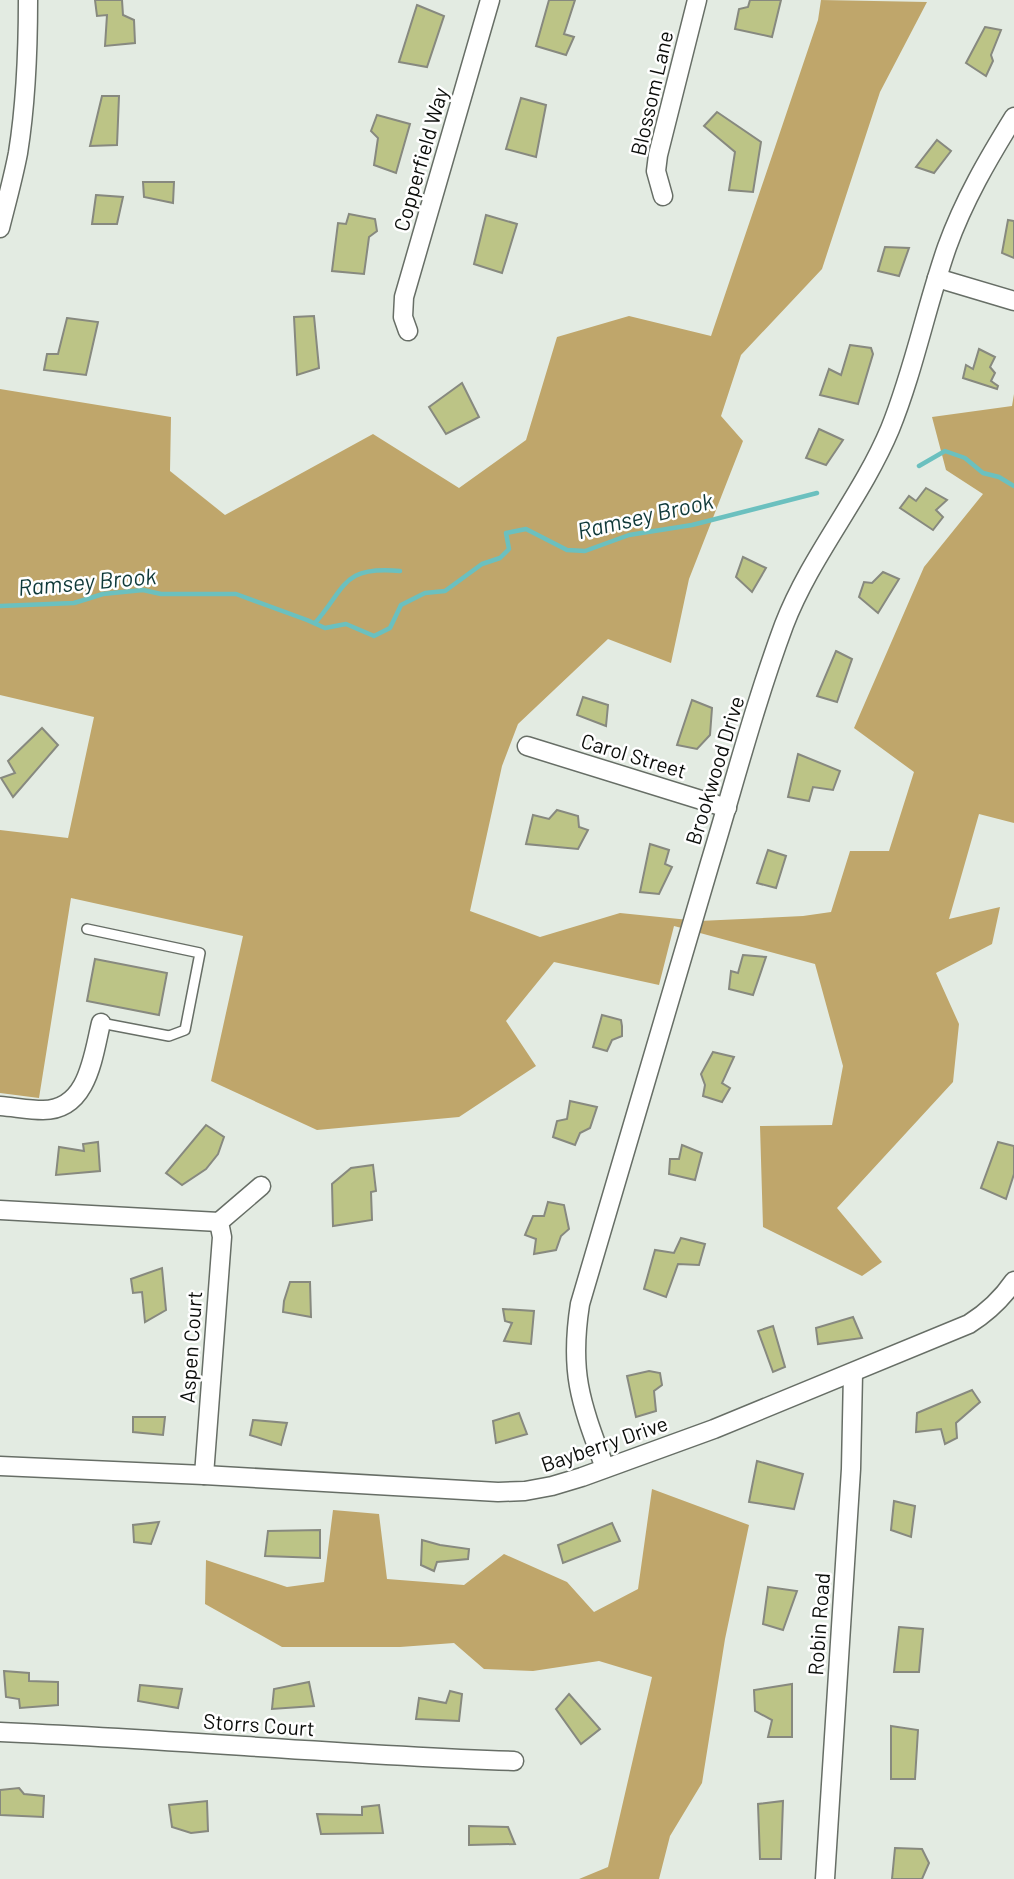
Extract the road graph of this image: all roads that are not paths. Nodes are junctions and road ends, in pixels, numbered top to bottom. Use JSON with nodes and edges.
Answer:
{"nodes":[{"id":1,"x":28,"y":0,"type":"edge"},
{"id":2,"x":490,"y":0,"type":"edge"},
{"id":3,"x":697,"y":0,"type":"edge"},
{"id":4,"x":1014,"y":117,"type":"edge"},
{"id":5,"x":663,"y":196,"type":"dead end"},
{"id":6,"x":0,"y":228,"type":"edge"},
{"id":7,"x":937,"y":278,"type":"junction"},
{"id":8,"x":1014,"y":301,"type":"edge"},
{"id":9,"x":408,"y":331,"type":"dead end"},
{"id":10,"x":527,"y":747,"type":"dead end"},
{"id":11,"x":727,"y":808,"type":"junction"},
{"id":12,"x":87,"y":929,"type":"dead end"},
{"id":13,"x":101,"y":1023,"type":"joint"},
{"id":14,"x":0,"y":1106,"type":"edge"},
{"id":15,"x":261,"y":1186,"type":"dead end"},
{"id":16,"x":0,"y":1210,"type":"edge"},
{"id":17,"x":219,"y":1222,"type":"junction"},
{"id":18,"x":1014,"y":1281,"type":"edge"},
{"id":19,"x":853,"y":1373,"type":"junction"},
{"id":20,"x":0,"y":1466,"type":"edge"},
{"id":21,"x":605,"y":1468,"type":"junction"},
{"id":22,"x":204,"y":1475,"type":"junction"},
{"id":23,"x":0,"y":1732,"type":"edge"},
{"id":24,"x":514,"y":1761,"type":"dead end"},
{"id":25,"x":825,"y":1879,"type":"edge"}],
"edges":[{"from":1,"to":6,"type":"street"},
{"from":2,"to":9,"type":"street","name":"Copperfield Way"},
{"from":3,"to":5,"type":"street","name":"Blossom Lane"},
{"from":4,"to":7,"type":"street","name":"Brookwood Drive"},
{"from":7,"to":8,"type":"street"},
{"from":7,"to":11,"type":"street","name":"Brookwood Drive"},
{"from":10,"to":11,"type":"street","name":"Carol Street"},
{"from":11,"to":21,"type":"street","name":"Brookwood Drive"},
{"from":12,"to":13,"type":"lane"},
{"from":13,"to":14,"type":"street"},
{"from":15,"to":17,"type":"street"},
{"from":16,"to":17,"type":"street"},
{"from":17,"to":22,"type":"street","name":"Aspen Court"},
{"from":18,"to":19,"type":"street","name":"Bayberry Drive"},
{"from":19,"to":21,"type":"street","name":"Bayberry Drive"},
{"from":19,"to":25,"type":"street","name":"Robin Road"},
{"from":20,"to":22,"type":"street","name":"Bayberry Drive"},
{"from":21,"to":22,"type":"street","name":"Bayberry Drive"},
{"from":23,"to":24,"type":"street","name":"Storrs Court"}]}
